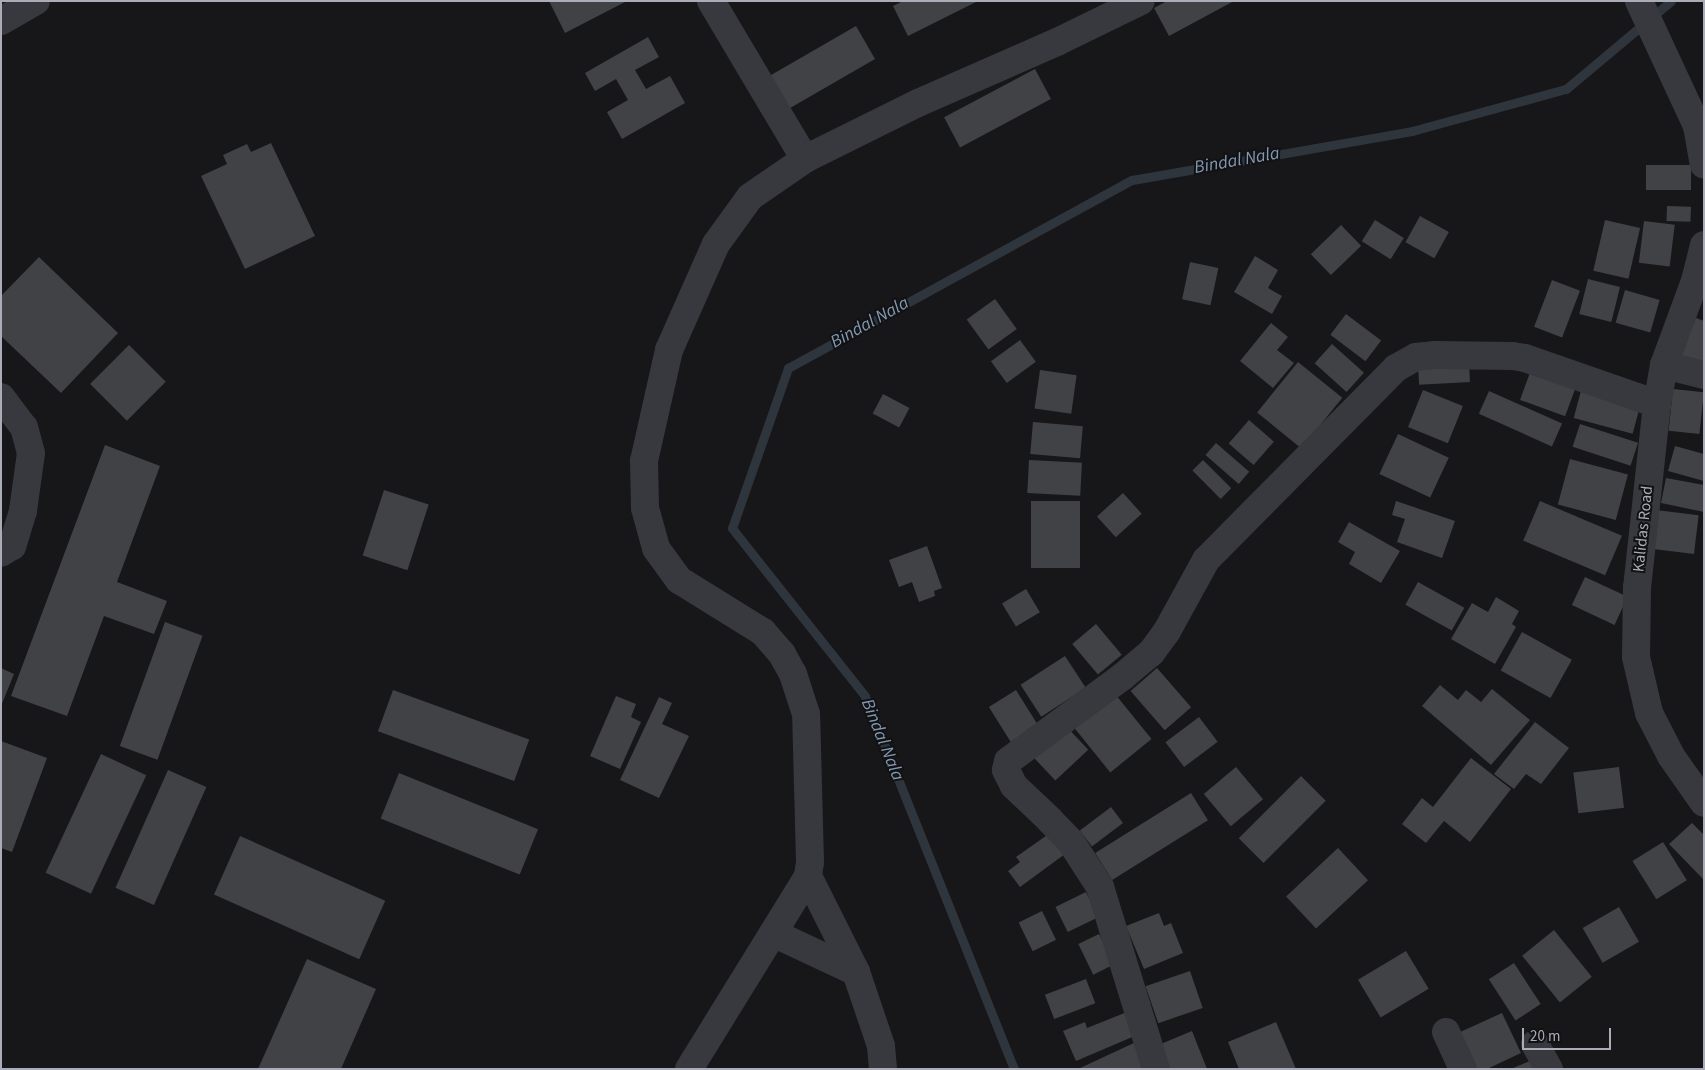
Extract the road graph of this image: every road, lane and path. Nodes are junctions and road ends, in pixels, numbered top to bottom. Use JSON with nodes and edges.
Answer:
{"nodes":[{"id":1,"x":36,"y":1,"type":"edge"},
{"id":2,"x":712,"y":1,"type":"edge"},
{"id":3,"x":1140,"y":1,"type":"edge"},
{"id":4,"x":1640,"y":1,"type":"edge"},
{"id":5,"x":1,"y":21,"type":"edge"},
{"id":6,"x":1697,"y":118,"type":"edge"},
{"id":7,"x":804,"y":159,"type":"junction"},
{"id":8,"x":1704,"y":164,"type":"edge"},
{"id":9,"x":1704,"y":245,"type":"edge"},
{"id":10,"x":1664,"y":365,"type":"junction"},
{"id":11,"x":1704,"y":375,"type":"edge"},
{"id":12,"x":1,"y":397,"type":"edge"},
{"id":13,"x":1657,"y":404,"type":"junction"},
{"id":14,"x":1,"y":554,"type":"edge"},
{"id":15,"x":1704,"y":803,"type":"edge"},
{"id":16,"x":808,"y":876,"type":"junction"},
{"id":17,"x":773,"y":933,"type":"junction"},
{"id":18,"x":856,"y":972,"type":"junction"},
{"id":19,"x":1446,"y":1032,"type":"dead end"},
{"id":20,"x":1535,"y":1044,"type":"dead end"},
{"id":21,"x":689,"y":1069,"type":"edge"},
{"id":22,"x":884,"y":1069,"type":"edge"},
{"id":23,"x":1156,"y":1069,"type":"edge"},
{"id":24,"x":1463,"y":1069,"type":"edge"},
{"id":25,"x":1549,"y":1069,"type":"edge"}],
"edges":[{"from":1,"to":5,"type":"street"},
{"from":2,"to":7,"type":"street"},
{"from":3,"to":7,"type":"street"},
{"from":4,"to":6,"type":"street"},
{"from":6,"to":8,"type":"street"},
{"from":7,"to":16,"type":"street"},
{"from":9,"to":10,"type":"street","name":"Kalidas Road"},
{"from":10,"to":11,"type":"street"},
{"from":10,"to":13,"type":"street","name":"Kalidas Road"},
{"from":12,"to":14,"type":"street"},
{"from":13,"to":15,"type":"street","name":"Kalidas Road"},
{"from":13,"to":23,"type":"street"},
{"from":16,"to":17,"type":"street"},
{"from":16,"to":18,"type":"street"},
{"from":17,"to":18,"type":"street"},
{"from":17,"to":21,"type":"street"},
{"from":18,"to":22,"type":"street"},
{"from":19,"to":24,"type":"street"},
{"from":20,"to":25,"type":"street"}]}
